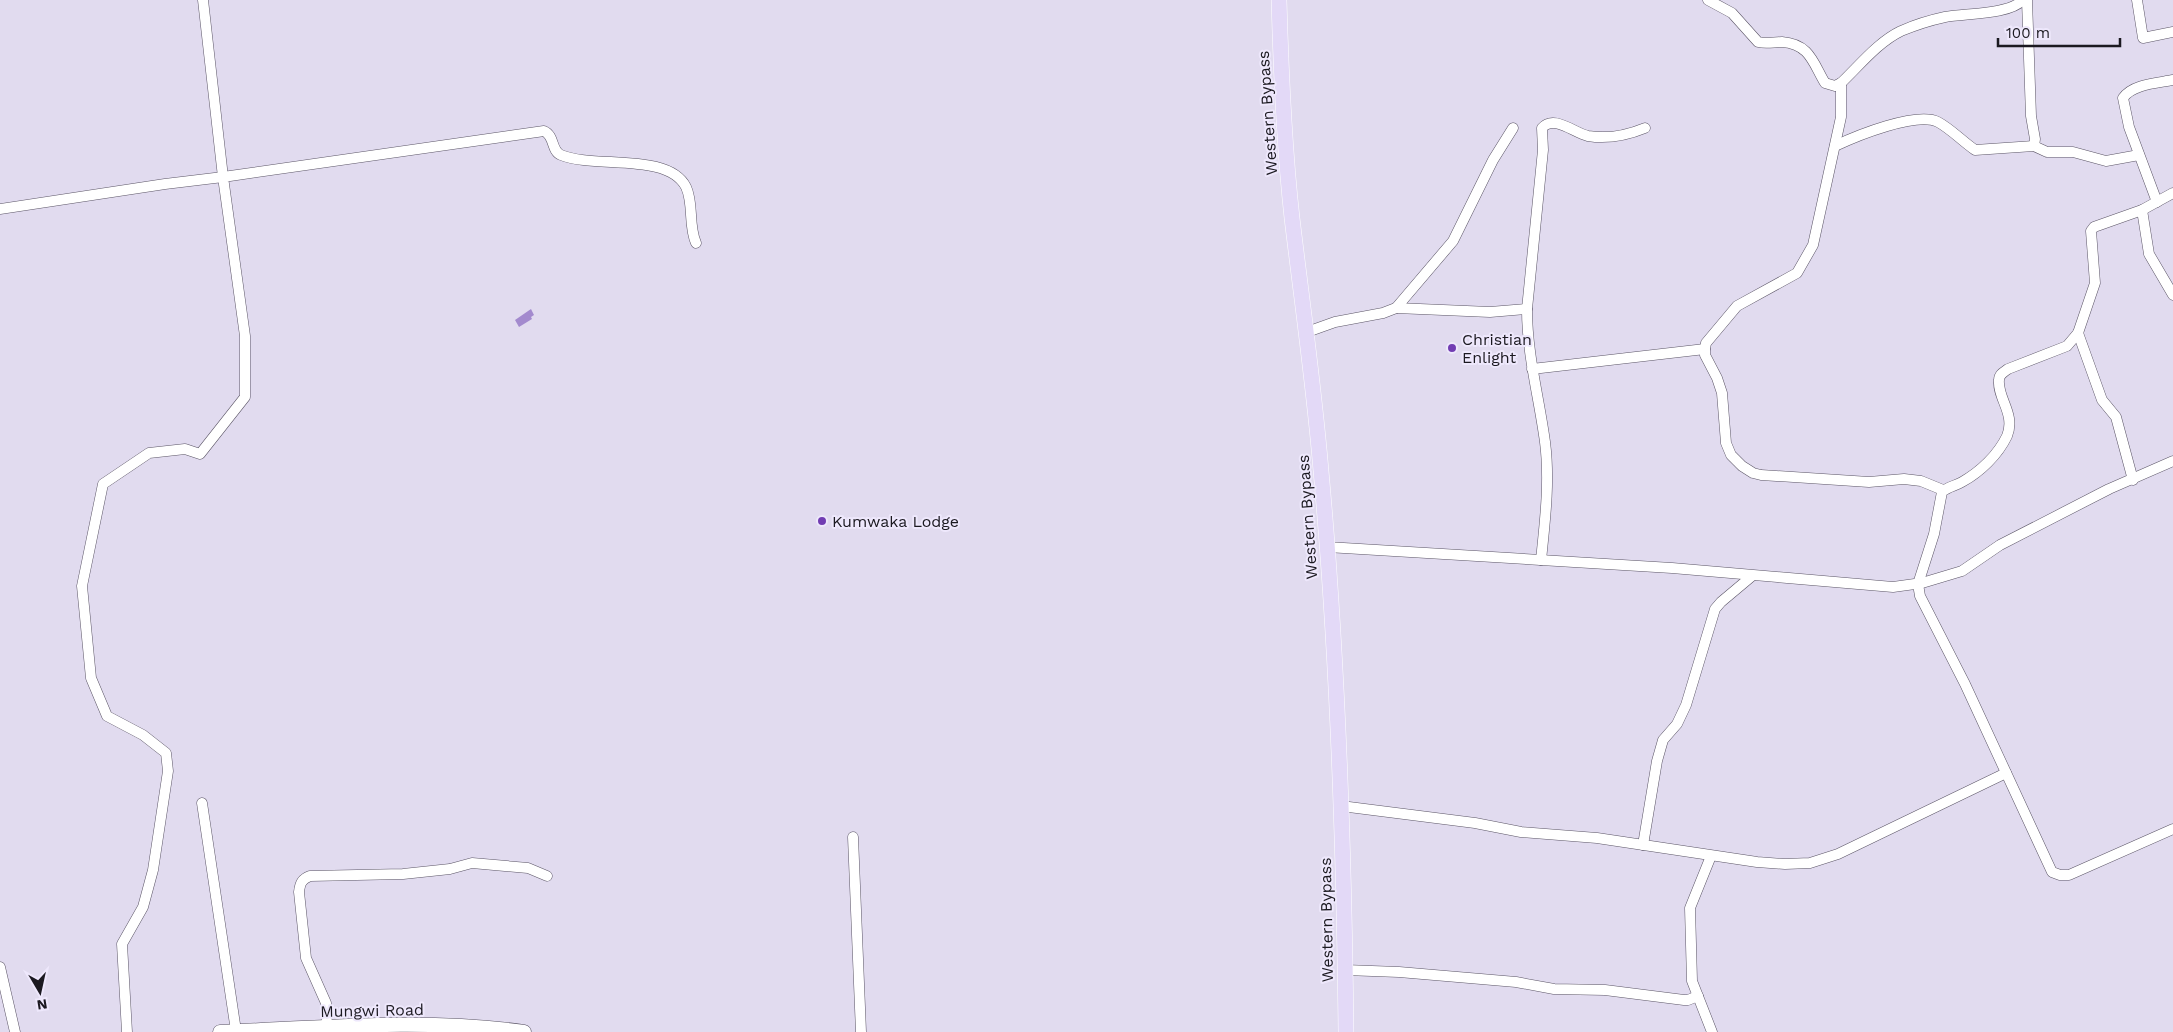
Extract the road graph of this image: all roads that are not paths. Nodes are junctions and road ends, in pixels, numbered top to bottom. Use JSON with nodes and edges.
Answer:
{"nodes":[{"id":1,"x":203,"y":0,"type":"edge"},
{"id":2,"x":1279,"y":0,"type":"edge"},
{"id":3,"x":1708,"y":0,"type":"edge"},
{"id":4,"x":2022,"y":0,"type":"edge"},
{"id":5,"x":2027,"y":0,"type":"edge"},
{"id":6,"x":2137,"y":0,"type":"edge"},
{"id":7,"x":2173,"y":32,"type":"edge"},
{"id":8,"x":2173,"y":80,"type":"edge"},
{"id":9,"x":1840,"y":83,"type":"junction"},
{"id":10,"x":1512,"y":128,"type":"dead end"},
{"id":11,"x":1645,"y":128,"type":"dead end"},
{"id":12,"x":1835,"y":146,"type":"junction"},
{"id":13,"x":2034,"y":146,"type":"junction"},
{"id":14,"x":2138,"y":155,"type":"junction"},
{"id":15,"x":224,"y":177,"type":"junction"},
{"id":16,"x":2173,"y":193,"type":"edge"},
{"id":17,"x":2157,"y":202,"type":"junction"},
{"id":18,"x":0,"y":210,"type":"edge"},
{"id":19,"x":2142,"y":210,"type":"junction"},
{"id":20,"x":696,"y":243,"type":"dead end"},
{"id":21,"x":2173,"y":295,"type":"edge"},
{"id":22,"x":1396,"y":308,"type":"junction"},
{"id":23,"x":1527,"y":309,"type":"junction"},
{"id":24,"x":1307,"y":332,"type":"junction"},
{"id":25,"x":2078,"y":333,"type":"junction"},
{"id":26,"x":1705,"y":349,"type":"junction"},
{"id":27,"x":1532,"y":369,"type":"junction"},
{"id":28,"x":2173,"y":461,"type":"edge"},
{"id":29,"x":2133,"y":480,"type":"junction"},
{"id":30,"x":1943,"y":490,"type":"junction"},
{"id":31,"x":1328,"y":547,"type":"junction"},
{"id":32,"x":1541,"y":560,"type":"junction"},
{"id":33,"x":1752,"y":576,"type":"junction"},
{"id":34,"x":1918,"y":584,"type":"junction"},
{"id":35,"x":2006,"y":773,"type":"junction"},
{"id":36,"x":202,"y":802,"type":"dead end"},
{"id":37,"x":1342,"y":806,"type":"junction"},
{"id":38,"x":2173,"y":829,"type":"edge"},
{"id":39,"x":852,"y":837,"type":"dead end"},
{"id":40,"x":1643,"y":845,"type":"junction"},
{"id":41,"x":1711,"y":856,"type":"junction"},
{"id":42,"x":547,"y":876,"type":"dead end"},
{"id":43,"x":0,"y":967,"type":"edge"},
{"id":44,"x":1345,"y":970,"type":"junction"},
{"id":45,"x":1698,"y":996,"type":"junction"},
{"id":46,"x":327,"y":1028,"type":"junction"},
{"id":47,"x":236,"y":1031,"type":"edge"},
{"id":48,"x":15,"y":1032,"type":"edge"},
{"id":49,"x":126,"y":1032,"type":"edge"},
{"id":50,"x":220,"y":1032,"type":"edge"},
{"id":51,"x":524,"y":1032,"type":"edge"},
{"id":52,"x":861,"y":1032,"type":"edge"},
{"id":53,"x":1346,"y":1032,"type":"edge"},
{"id":54,"x":1712,"y":1032,"type":"edge"}],
"edges":[{"from":1,"to":15,"type":"street"},
{"from":2,"to":24,"type":"main road","name":"Western Bypass"},
{"from":3,"to":9,"type":"street"},
{"from":4,"to":9,"type":"street"},
{"from":5,"to":13,"type":"street"},
{"from":6,"to":7,"type":"street"},
{"from":8,"to":14,"type":"street"},
{"from":9,"to":12,"type":"street"},
{"from":10,"to":22,"type":"street"},
{"from":11,"to":23,"type":"street"},
{"from":12,"to":13,"type":"street"},
{"from":12,"to":26,"type":"street"},
{"from":13,"to":14,"type":"street"},
{"from":14,"to":17,"type":"street"},
{"from":15,"to":18,"type":"street"},
{"from":15,"to":20,"type":"street"},
{"from":15,"to":49,"type":"street"},
{"from":16,"to":17,"type":"street"},
{"from":17,"to":19,"type":"street"},
{"from":19,"to":21,"type":"street"},
{"from":19,"to":25,"type":"street"},
{"from":22,"to":23,"type":"street"},
{"from":22,"to":24,"type":"street"},
{"from":23,"to":27,"type":"street"},
{"from":24,"to":31,"type":"main road","name":"Western Bypass"},
{"from":25,"to":29,"type":"street"},
{"from":25,"to":30,"type":"street"},
{"from":26,"to":27,"type":"street"},
{"from":26,"to":30,"type":"street"},
{"from":27,"to":32,"type":"street"},
{"from":28,"to":29,"type":"street"},
{"from":29,"to":34,"type":"street"},
{"from":30,"to":34,"type":"street"},
{"from":31,"to":32,"type":"street"},
{"from":31,"to":37,"type":"main road","name":"Western Bypass"},
{"from":32,"to":33,"type":"street"},
{"from":33,"to":34,"type":"street"},
{"from":33,"to":40,"type":"street"},
{"from":34,"to":35,"type":"street"},
{"from":35,"to":38,"type":"street"},
{"from":35,"to":41,"type":"street"},
{"from":36,"to":47,"type":"street"},
{"from":37,"to":40,"type":"street"},
{"from":37,"to":44,"type":"main road","name":"Western Bypass"},
{"from":39,"to":52,"type":"street"},
{"from":40,"to":41,"type":"street"},
{"from":41,"to":45,"type":"street"},
{"from":42,"to":46,"type":"street"},
{"from":43,"to":48,"type":"street"},
{"from":44,"to":45,"type":"street"},
{"from":44,"to":53,"type":"main road","name":"Western Bypass"},
{"from":45,"to":54,"type":"street"},
{"from":46,"to":47,"type":"main road","name":"Mungwi Road"},
{"from":46,"to":51,"type":"main road","name":"Mungwi Road"},
{"from":47,"to":50,"type":"main road","name":"Mungwi Road"}]}
